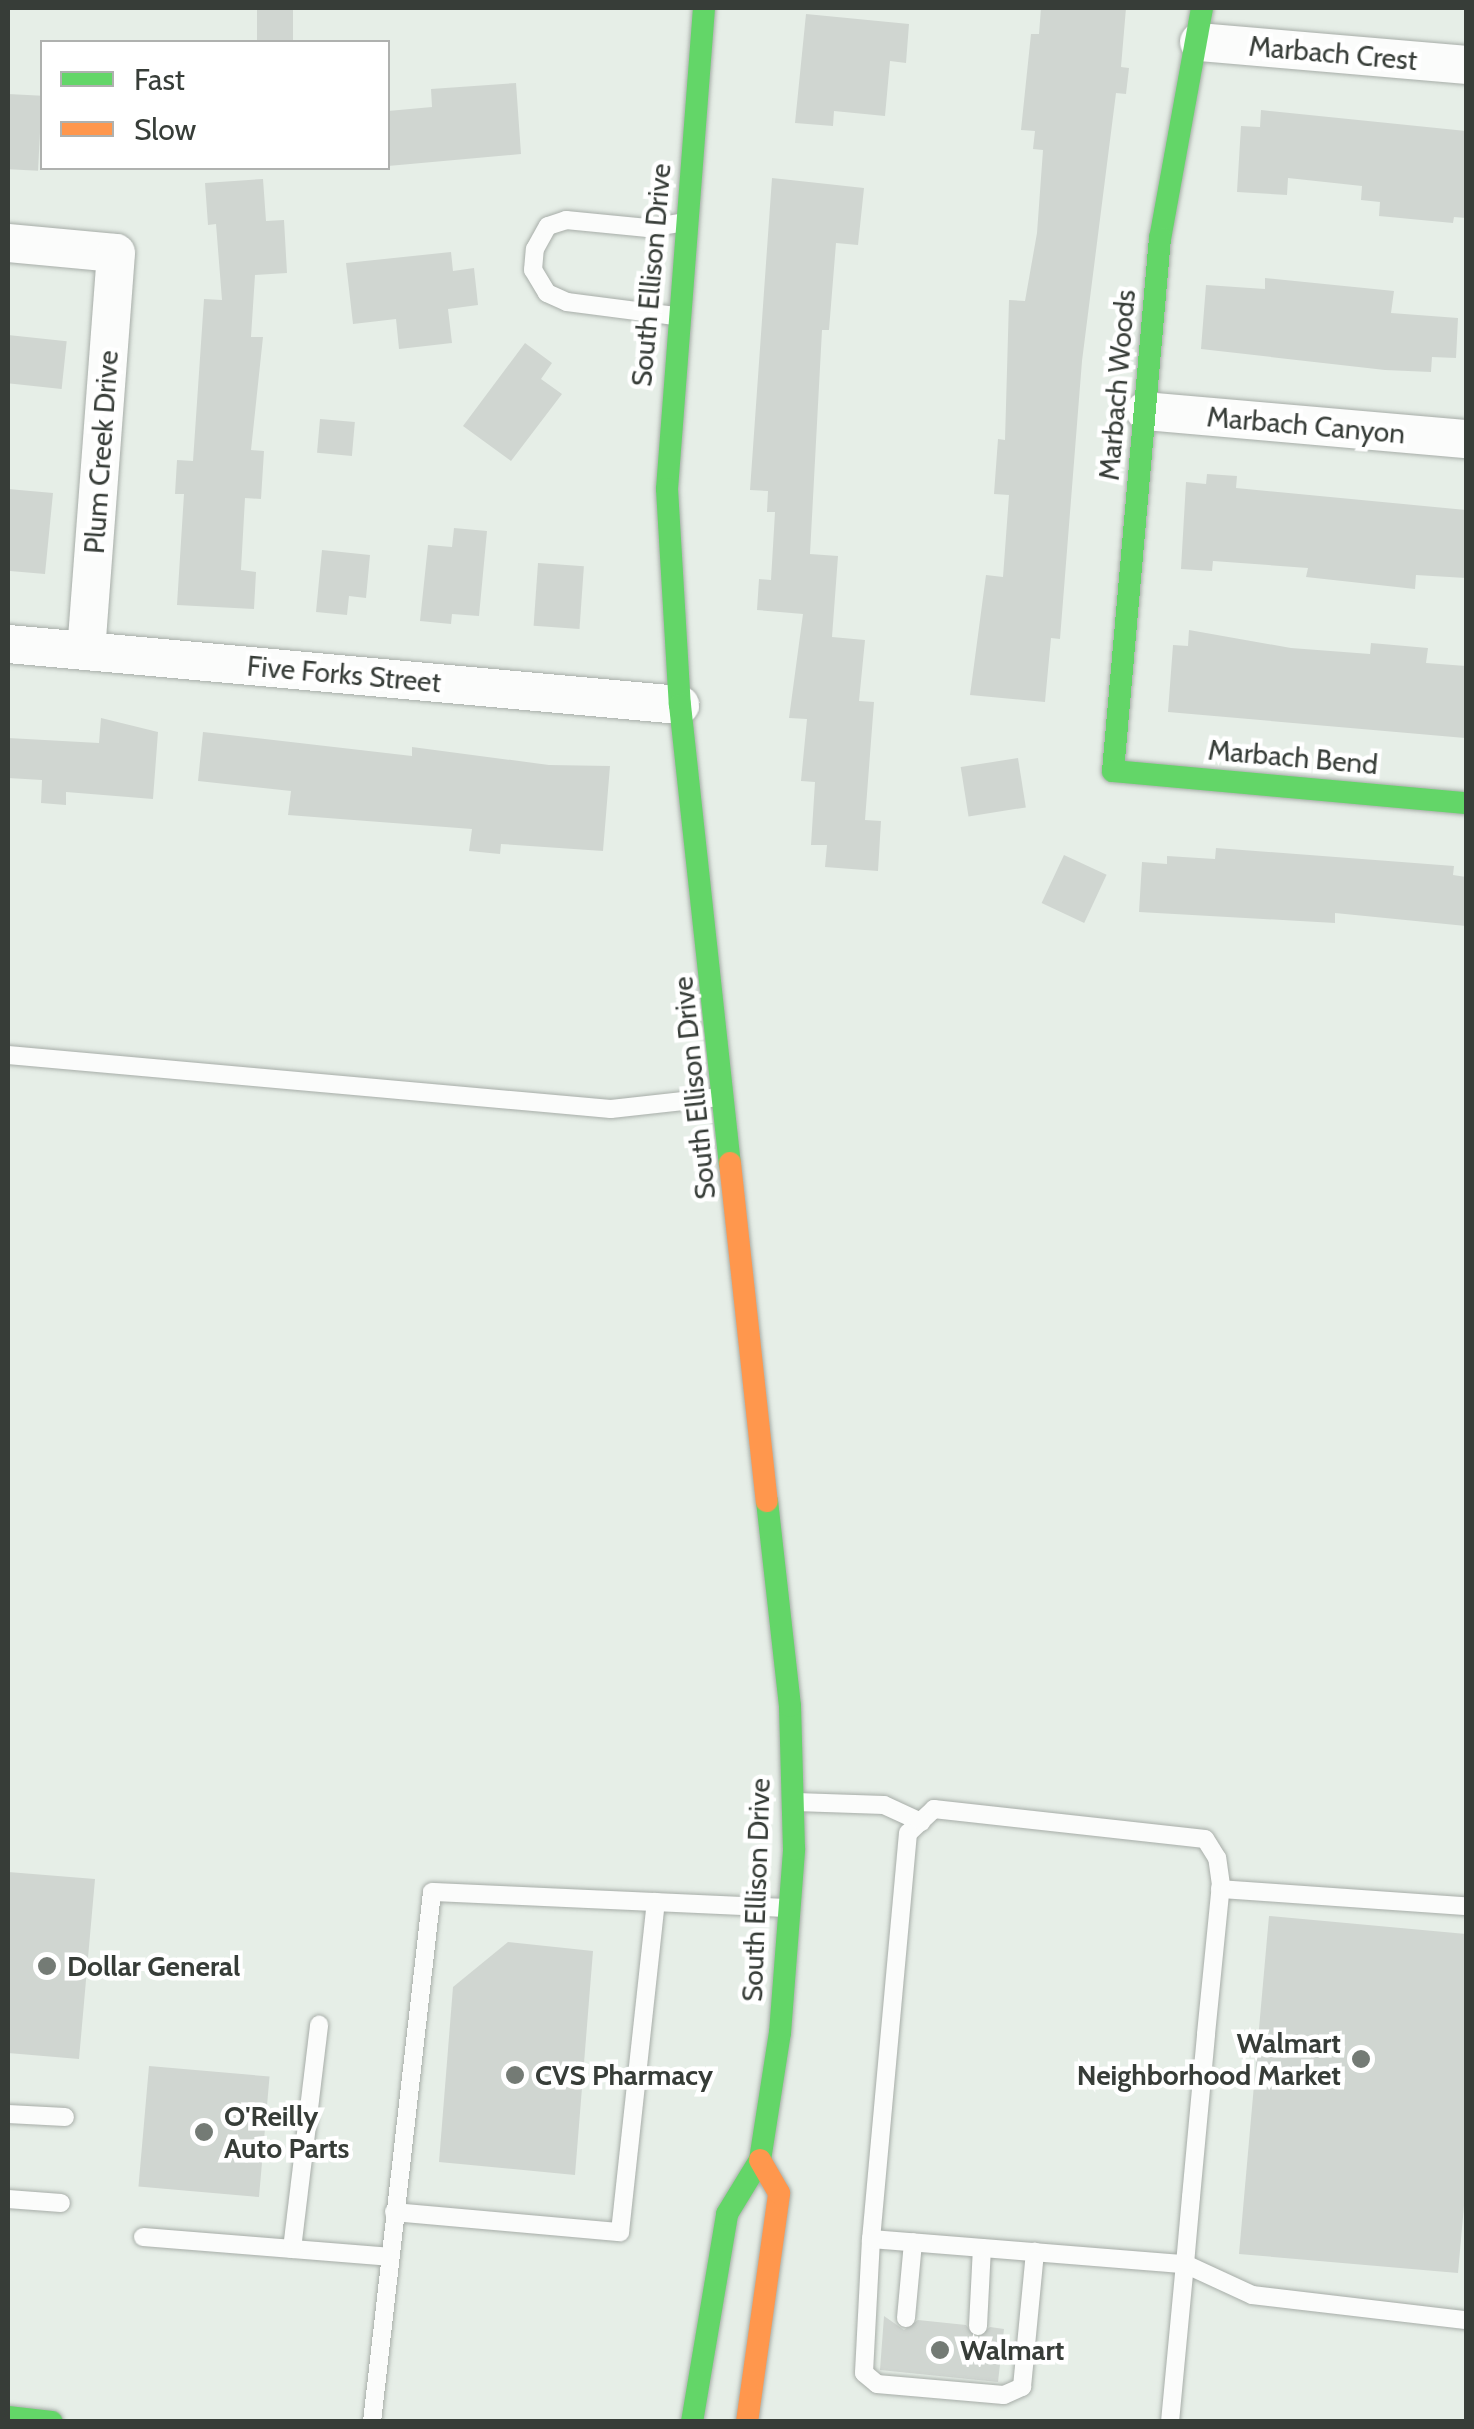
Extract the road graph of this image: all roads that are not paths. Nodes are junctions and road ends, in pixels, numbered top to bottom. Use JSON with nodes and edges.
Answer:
{"nodes":[{"id":1,"x":704,"y":8,"type":"edge"},
{"id":2,"x":1200,"y":25,"type":"edge"},
{"id":3,"x":1466,"y":65,"type":"edge"},
{"id":4,"x":685,"y":222,"type":"junction"},
{"id":5,"x":8,"y":243,"type":"edge"},
{"id":6,"x":677,"y":316,"type":"junction"},
{"id":7,"x":1145,"y":411,"type":"junction"},
{"id":8,"x":1466,"y":439,"type":"edge"},
{"id":9,"x":8,"y":644,"type":"edge"},
{"id":10,"x":86,"y":651,"type":"junction"},
{"id":11,"x":680,"y":705,"type":"junction"},
{"id":12,"x":1113,"y":772,"type":"joint"},
{"id":13,"x":1466,"y":803,"type":"edge"},
{"id":14,"x":8,"y":1055,"type":"edge"},
{"id":15,"x":724,"y":1096,"type":"junction"},
{"id":16,"x":792,"y":1802,"type":"junction"},
{"id":17,"x":921,"y":1822,"type":"junction"},
{"id":18,"x":1220,"y":1889,"type":"junction"},
{"id":19,"x":656,"y":1902,"type":"junction"},
{"id":20,"x":1466,"y":1906,"type":"edge"},
{"id":21,"x":789,"y":1908,"type":"junction"},
{"id":22,"x":319,"y":2025,"type":"dead end"},
{"id":23,"x":8,"y":2114,"type":"edge"},
{"id":24,"x":66,"y":2117,"type":"dead end"},
{"id":25,"x":760,"y":2160,"type":"junction"},
{"id":26,"x":8,"y":2199,"type":"edge"},
{"id":27,"x":61,"y":2203,"type":"dead end"},
{"id":28,"x":394,"y":2212,"type":"junction"},
{"id":29,"x":142,"y":2237,"type":"dead end"},
{"id":30,"x":871,"y":2239,"type":"junction"},
{"id":31,"x":913,"y":2242,"type":"junction"},
{"id":32,"x":982,"y":2248,"type":"junction"},
{"id":33,"x":292,"y":2249,"type":"junction"},
{"id":34,"x":1036,"y":2252,"type":"junction"},
{"id":35,"x":389,"y":2257,"type":"junction"},
{"id":36,"x":1185,"y":2264,"type":"junction"},
{"id":37,"x":906,"y":2318,"type":"dead end"},
{"id":38,"x":1466,"y":2320,"type":"edge"},
{"id":39,"x":978,"y":2326,"type":"dead end"},
{"id":40,"x":8,"y":2417,"type":"edge"},
{"id":41,"x":52,"y":2422,"type":"edge"},
{"id":42,"x":372,"y":2422,"type":"edge"},
{"id":43,"x":692,"y":2422,"type":"edge"},
{"id":44,"x":748,"y":2422,"type":"edge"},
{"id":45,"x":1170,"y":2422,"type":"edge"}],
"edges":[{"from":1,"to":4,"type":"street","name":"South Ellison Drive"},
{"from":2,"to":3,"type":"street","name":"Marbach Crest"},
{"from":2,"to":7,"type":"street","name":"Marbach Woods"},
{"from":4,"to":6,"type":"street","name":"South Ellison Drive"},
{"from":4,"to":6,"type":"lane"},
{"from":5,"to":10,"type":"street","name":"Plum Creek Drive"},
{"from":6,"to":11,"type":"street","name":"South Ellison Drive"},
{"from":7,"to":8,"type":"street","name":"Marbach Canyon"},
{"from":7,"to":12,"type":"street","name":"Marbach Woods"},
{"from":9,"to":10,"type":"street","name":"Five Forks Street"},
{"from":10,"to":11,"type":"street","name":"Five Forks Street"},
{"from":11,"to":15,"type":"street","name":"South Ellison Drive"},
{"from":12,"to":13,"type":"street","name":"Marbach Bend"},
{"from":14,"to":15,"type":"lane"},
{"from":15,"to":16,"type":"street","name":"South Ellison Drive"},
{"from":16,"to":17,"type":"lane"},
{"from":16,"to":21,"type":"street","name":"South Ellison Drive"},
{"from":17,"to":18,"type":"lane"},
{"from":17,"to":30,"type":"lane"},
{"from":18,"to":20,"type":"lane"},
{"from":18,"to":36,"type":"lane"},
{"from":19,"to":21,"type":"lane"},
{"from":19,"to":28,"type":"lane"},
{"from":19,"to":28,"type":"lane"},
{"from":21,"to":25,"type":"street","name":"South Ellison Drive"},
{"from":22,"to":33,"type":"lane"},
{"from":23,"to":24,"type":"lane"},
{"from":25,"to":43,"type":"street","name":"South Ellison Drive"},
{"from":25,"to":44,"type":"street"},
{"from":26,"to":27,"type":"lane"},
{"from":28,"to":35,"type":"lane"},
{"from":29,"to":33,"type":"lane"},
{"from":30,"to":31,"type":"lane"},
{"from":30,"to":34,"type":"lane"},
{"from":31,"to":32,"type":"lane"},
{"from":31,"to":37,"type":"lane"},
{"from":32,"to":34,"type":"lane"},
{"from":32,"to":39,"type":"lane"},
{"from":33,"to":35,"type":"lane"},
{"from":34,"to":36,"type":"lane"},
{"from":35,"to":42,"type":"lane"},
{"from":36,"to":38,"type":"lane"},
{"from":36,"to":45,"type":"lane"},
{"from":40,"to":41,"type":"street"}]}
